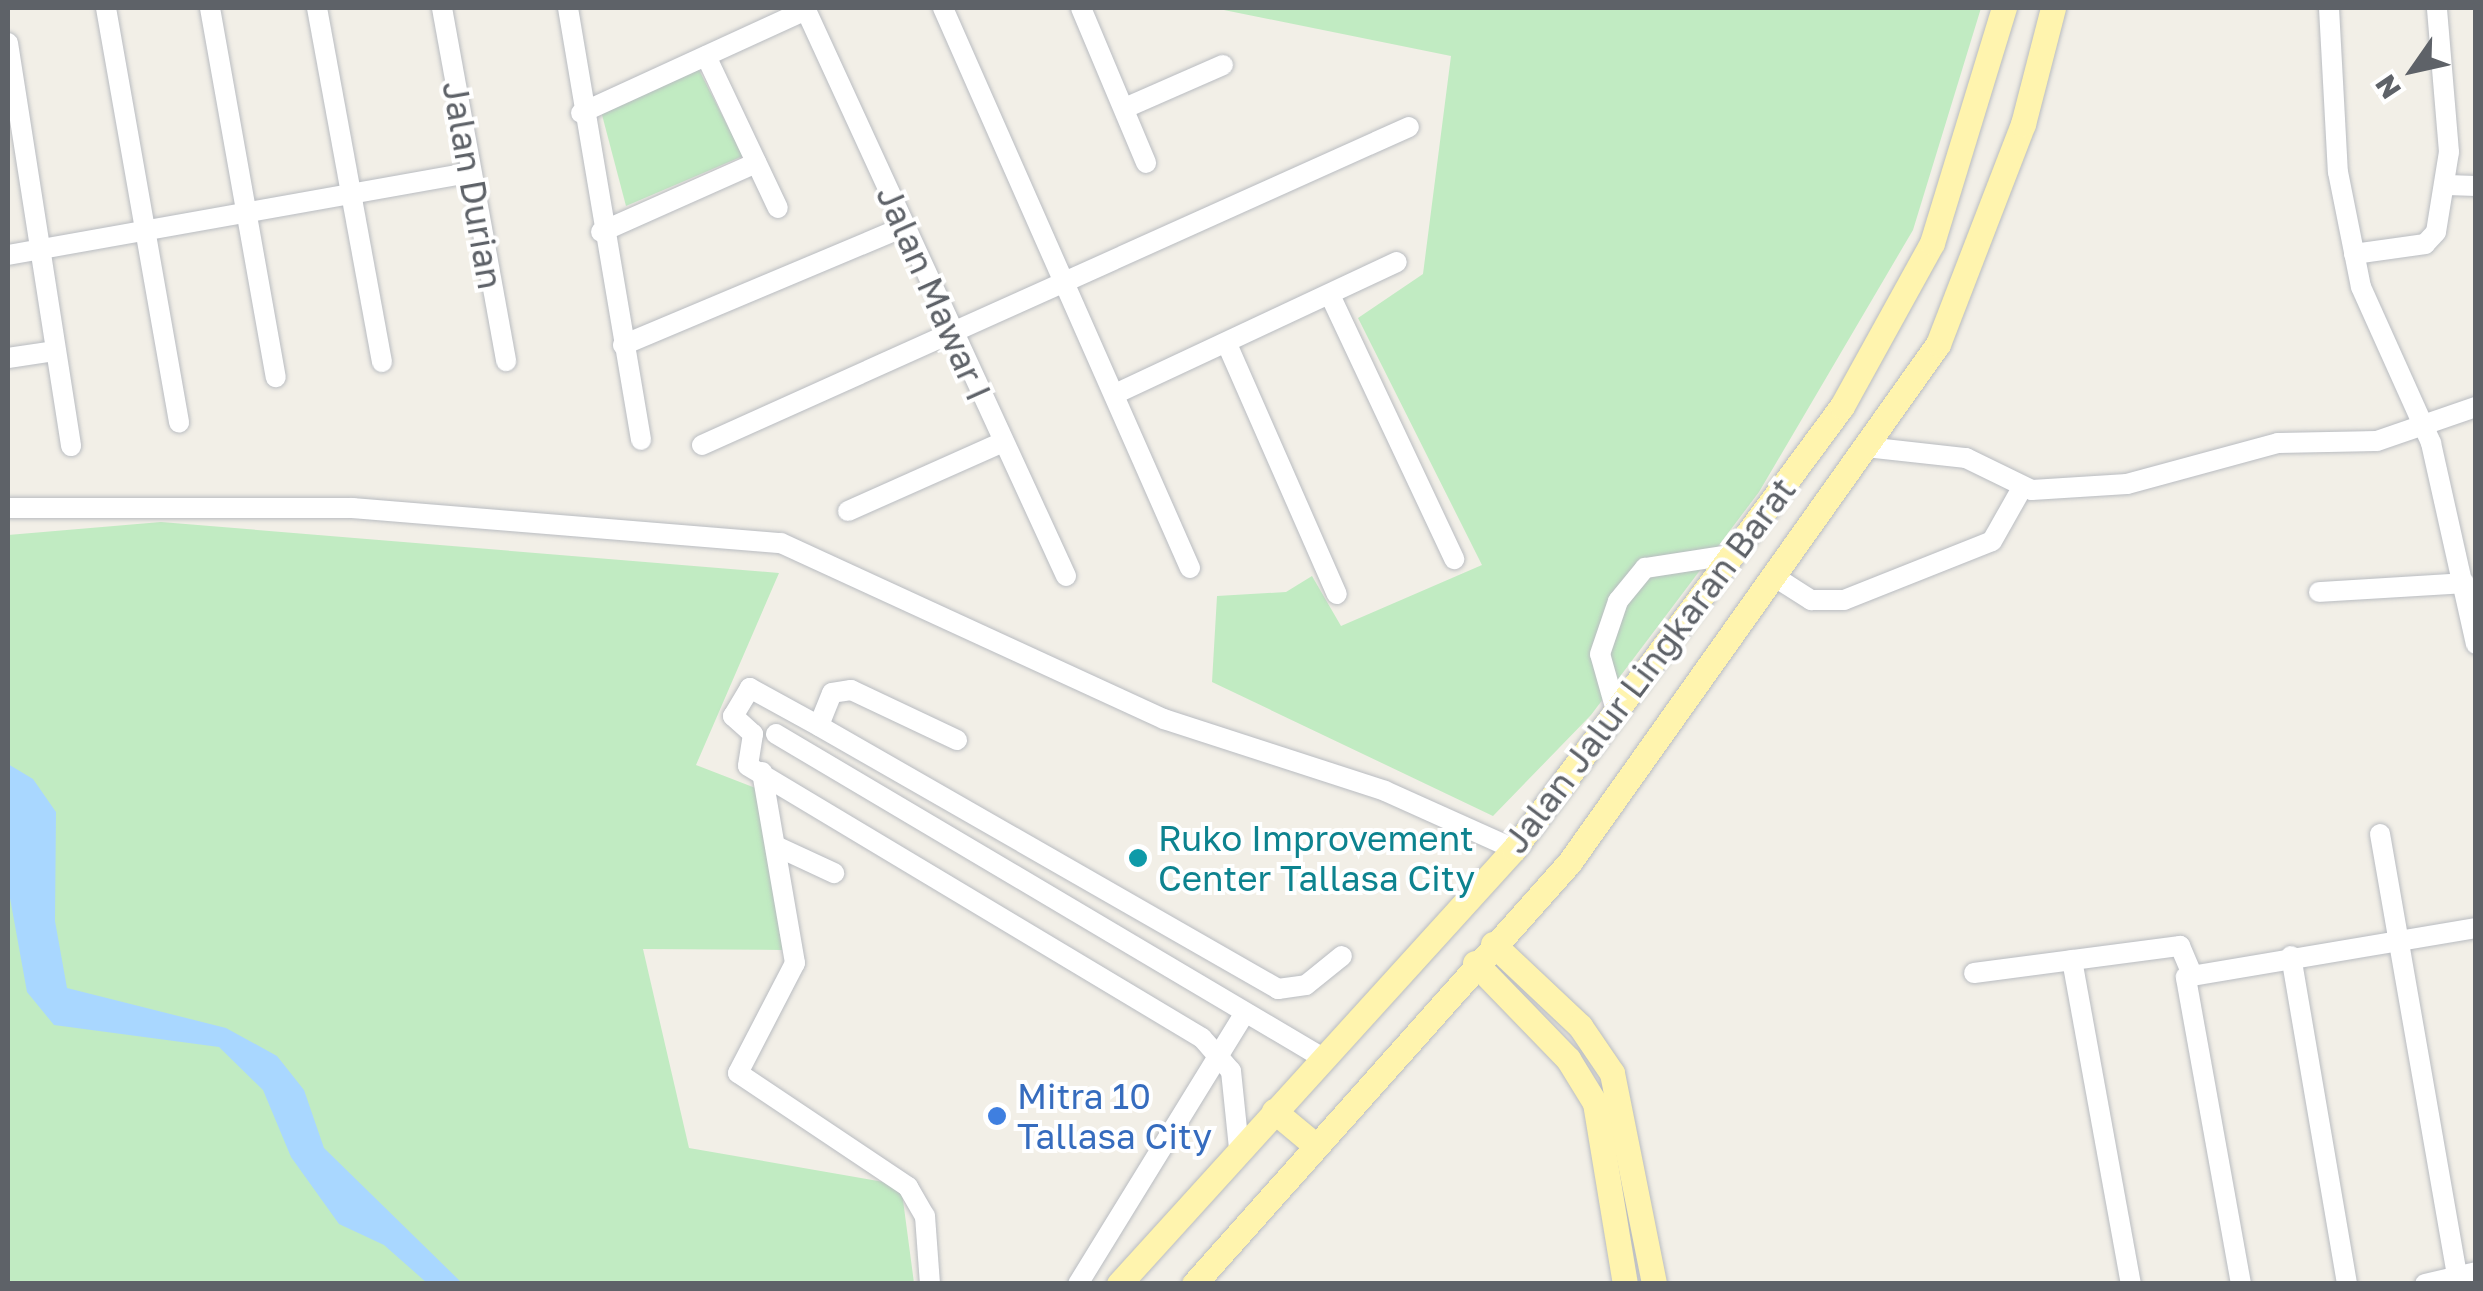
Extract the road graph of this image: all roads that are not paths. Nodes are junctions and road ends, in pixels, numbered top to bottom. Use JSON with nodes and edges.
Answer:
{"nodes":[{"id":1,"x":106,"y":8,"type":"edge"},
{"id":2,"x":210,"y":8,"type":"edge"},
{"id":3,"x":317,"y":8,"type":"edge"},
{"id":4,"x":442,"y":8,"type":"edge"},
{"id":5,"x":568,"y":8,"type":"edge"},
{"id":6,"x":943,"y":8,"type":"edge"},
{"id":7,"x":1081,"y":8,"type":"edge"},
{"id":8,"x":2004,"y":8,"type":"edge"},
{"id":9,"x":2053,"y":8,"type":"edge"},
{"id":10,"x":2328,"y":8,"type":"edge"},
{"id":11,"x":2437,"y":8,"type":"edge"},
{"id":12,"x":806,"y":9,"type":"edge"},
{"id":13,"x":8,"y":42,"type":"edge"},
{"id":14,"x":706,"y":56,"type":"junction"},
{"id":15,"x":1223,"y":66,"type":"dead end"},
{"id":16,"x":1125,"y":108,"type":"junction"},
{"id":17,"x":581,"y":113,"type":"junction"},
{"id":18,"x":1409,"y":127,"type":"dead end"},
{"id":19,"x":1146,"y":163,"type":"dead end"},
{"id":20,"x":756,"y":164,"type":"junction"},
{"id":21,"x":469,"y":174,"type":"junction"},
{"id":22,"x":2447,"y":185,"type":"junction"},
{"id":23,"x":2476,"y":186,"type":"edge"},
{"id":24,"x":352,"y":195,"type":"junction"},
{"id":25,"x":778,"y":208,"type":"dead end"},
{"id":26,"x":246,"y":213,"type":"junction"},
{"id":27,"x":904,"y":227,"type":"junction"},
{"id":28,"x":144,"y":230,"type":"junction"},
{"id":29,"x":601,"y":232,"type":"junction"},
{"id":30,"x":42,"y":249,"type":"junction"},
{"id":31,"x":2354,"y":254,"type":"junction"},
{"id":32,"x":8,"y":255,"type":"edge"},
{"id":33,"x":1397,"y":262,"type":"dead end"},
{"id":34,"x":1067,"y":282,"type":"junction"},
{"id":35,"x":1330,"y":295,"type":"junction"},
{"id":36,"x":953,"y":332,"type":"junction"},
{"id":37,"x":623,"y":344,"type":"junction"},
{"id":38,"x":1227,"y":344,"type":"junction"},
{"id":39,"x":55,"y":351,"type":"junction"},
{"id":40,"x":8,"y":358,"type":"edge"},
{"id":41,"x":506,"y":361,"type":"dead end"},
{"id":42,"x":382,"y":362,"type":"dead end"},
{"id":43,"x":276,"y":377,"type":"dead end"},
{"id":44,"x":1115,"y":394,"type":"junction"},
{"id":45,"x":2476,"y":407,"type":"edge"},
{"id":46,"x":179,"y":423,"type":"dead end"},
{"id":47,"x":2426,"y":427,"type":"junction"},
{"id":48,"x":641,"y":440,"type":"dead end"},
{"id":49,"x":1002,"y":443,"type":"junction"},
{"id":50,"x":702,"y":445,"type":"dead end"},
{"id":51,"x":71,"y":446,"type":"dead end"},
{"id":52,"x":1866,"y":447,"type":"junction"},
{"id":53,"x":2022,"y":488,"type":"junction"},
{"id":54,"x":8,"y":508,"type":"edge"},
{"id":55,"x":848,"y":511,"type":"dead end"},
{"id":56,"x":1735,"y":554,"type":"junction"},
{"id":57,"x":1454,"y":558,"type":"dead end"},
{"id":58,"x":1190,"y":568,"type":"dead end"},
{"id":59,"x":1066,"y":576,"type":"dead end"},
{"id":60,"x":1776,"y":576,"type":"junction"},
{"id":61,"x":2464,"y":583,"type":"junction"},
{"id":62,"x":2319,"y":592,"type":"dead end"},
{"id":63,"x":1337,"y":594,"type":"dead end"},
{"id":64,"x":2476,"y":644,"type":"edge"},
{"id":65,"x":790,"y":710,"type":"junction"},
{"id":66,"x":1617,"y":714,"type":"junction"},
{"id":67,"x":819,"y":726,"type":"junction"},
{"id":68,"x":754,"y":734,"type":"junction"},
{"id":69,"x":776,"y":734,"type":"junction"},
{"id":70,"x":957,"y":740,"type":"dead end"},
{"id":71,"x":762,"y":772,"type":"junction"},
{"id":72,"x":898,"y":772,"type":"junction"},
{"id":73,"x":880,"y":800,"type":"junction"},
{"id":74,"x":992,"y":826,"type":"junction"},
{"id":75,"x":2380,"y":834,"type":"dead end"},
{"id":76,"x":778,"y":847,"type":"junction"},
{"id":77,"x":1514,"y":849,"type":"junction"},
{"id":78,"x":976,"y":856,"type":"junction"},
{"id":79,"x":834,"y":873,"type":"dead end"},
{"id":80,"x":1080,"y":876,"type":"junction"},
{"id":81,"x":1062,"y":906,"type":"junction"},
{"id":82,"x":1171,"y":928,"type":"junction"},
{"id":83,"x":2476,"y":928,"type":"edge"},
{"id":84,"x":2400,"y":941,"type":"junction"},
{"id":85,"x":1484,"y":954,"type":"junction"},
{"id":86,"x":1342,"y":956,"type":"dead end"},
{"id":87,"x":2291,"y":956,"type":"junction"},
{"id":88,"x":1152,"y":958,"type":"junction"},
{"id":89,"x":2072,"y":960,"type":"junction"},
{"id":90,"x":2191,"y":972,"type":"junction"},
{"id":91,"x":1974,"y":973,"type":"dead end"},
{"id":92,"x":1245,"y":1012,"type":"junction"},
{"id":93,"x":1218,"y":1054,"type":"junction"},
{"id":94,"x":1322,"y":1057,"type":"junction"},
{"id":95,"x":1274,"y":1110,"type":"junction"},
{"id":96,"x":1316,"y":1146,"type":"junction"},
{"id":97,"x":1239,"y":1150,"type":"junction"},
{"id":98,"x":2466,"y":1274,"type":"edge"},
{"id":99,"x":930,"y":1284,"type":"edge"},
{"id":100,"x":1078,"y":1284,"type":"edge"},
{"id":101,"x":1119,"y":1284,"type":"edge"},
{"id":102,"x":1194,"y":1284,"type":"edge"},
{"id":103,"x":1625,"y":1284,"type":"edge"},
{"id":104,"x":1654,"y":1284,"type":"edge"},
{"id":105,"x":2132,"y":1284,"type":"edge"},
{"id":106,"x":2241,"y":1284,"type":"edge"},
{"id":107,"x":2348,"y":1284,"type":"edge"},
{"id":108,"x":2424,"y":1284,"type":"edge"}],
"edges":[{"from":1,"to":28,"type":"street"},
{"from":2,"to":26,"type":"street"},
{"from":3,"to":24,"type":"street"},
{"from":4,"to":21,"type":"street","name":"Jalan Durian"},
{"from":5,"to":17,"type":"street"},
{"from":6,"to":34,"type":"street"},
{"from":7,"to":16,"type":"street"},
{"from":8,"to":56,"type":"main road","name":"Jalan Jalur Lingkaran Barat"},
{"from":9,"to":52,"type":"main road","name":"Jalan Jalur Lingkaran Barat"},
{"from":10,"to":31,"type":"street"},
{"from":11,"to":22,"type":"street"},
{"from":12,"to":14,"type":"street"},
{"from":12,"to":27,"type":"street","name":"Jalan Mawar I"},
{"from":13,"to":30,"type":"street"},
{"from":14,"to":17,"type":"street"},
{"from":14,"to":20,"type":"street"},
{"from":15,"to":16,"type":"street"},
{"from":16,"to":19,"type":"street"},
{"from":17,"to":29,"type":"street"},
{"from":18,"to":34,"type":"street"},
{"from":20,"to":25,"type":"street"},
{"from":20,"to":29,"type":"street"},
{"from":21,"to":24,"type":"street"},
{"from":21,"to":41,"type":"street","name":"Jalan Durian"},
{"from":22,"to":23,"type":"street"},
{"from":22,"to":31,"type":"street"},
{"from":24,"to":26,"type":"street"},
{"from":24,"to":42,"type":"street"},
{"from":26,"to":28,"type":"street"},
{"from":26,"to":43,"type":"street"},
{"from":27,"to":36,"type":"street","name":"Jalan Mawar I"},
{"from":27,"to":37,"type":"street"},
{"from":28,"to":30,"type":"street"},
{"from":28,"to":46,"type":"street"},
{"from":29,"to":37,"type":"street"},
{"from":30,"to":32,"type":"street"},
{"from":30,"to":39,"type":"street"},
{"from":31,"to":47,"type":"street"},
{"from":33,"to":35,"type":"street"},
{"from":34,"to":36,"type":"street"},
{"from":34,"to":44,"type":"street"},
{"from":35,"to":38,"type":"street"},
{"from":35,"to":57,"type":"street"},
{"from":36,"to":49,"type":"street","name":"Jalan Mawar I"},
{"from":36,"to":50,"type":"street"},
{"from":37,"to":48,"type":"street"},
{"from":38,"to":44,"type":"street"},
{"from":38,"to":63,"type":"street"},
{"from":39,"to":40,"type":"street"},
{"from":39,"to":51,"type":"street"},
{"from":44,"to":58,"type":"street"},
{"from":45,"to":47,"type":"street"},
{"from":47,"to":53,"type":"street"},
{"from":47,"to":61,"type":"street"},
{"from":49,"to":55,"type":"street"},
{"from":49,"to":59,"type":"street","name":"Jalan Mawar I"},
{"from":52,"to":53,"type":"street"},
{"from":52,"to":60,"type":"main road","name":"Jalan Jalur Lingkaran Barat"},
{"from":53,"to":60,"type":"street"},
{"from":54,"to":77,"type":"street"},
{"from":56,"to":66,"type":"main road","name":"Jalan Jalur Lingkaran Barat"},
{"from":56,"to":66,"type":"street"},
{"from":60,"to":85,"type":"main road","name":"Jalan Jalur Lingkaran Barat"},
{"from":61,"to":62,"type":"street"},
{"from":61,"to":64,"type":"street"},
{"from":65,"to":67,"type":"street"},
{"from":65,"to":68,"type":"street"},
{"from":65,"to":69,"type":"street"},
{"from":66,"to":77,"type":"main road","name":"Jalan Jalur Lingkaran Barat"},
{"from":67,"to":70,"type":"street"},
{"from":67,"to":72,"type":"street"},
{"from":68,"to":69,"type":"street"},
{"from":68,"to":71,"type":"street"},
{"from":69,"to":73,"type":"street"},
{"from":71,"to":76,"type":"street"},
{"from":71,"to":93,"type":"street"},
{"from":72,"to":73,"type":"street"},
{"from":72,"to":74,"type":"street"},
{"from":73,"to":78,"type":"street"},
{"from":74,"to":78,"type":"street"},
{"from":74,"to":80,"type":"street"},
{"from":75,"to":84,"type":"street"},
{"from":76,"to":79,"type":"street"},
{"from":76,"to":99,"type":"street"},
{"from":77,"to":94,"type":"main road","name":"Jalan Jalur Lingkaran Barat"},
{"from":78,"to":81,"type":"street"},
{"from":80,"to":81,"type":"street"},
{"from":80,"to":82,"type":"street"},
{"from":81,"to":88,"type":"street"},
{"from":82,"to":86,"type":"street"},
{"from":82,"to":88,"type":"street"},
{"from":83,"to":84,"type":"street"},
{"from":84,"to":87,"type":"street"},
{"from":84,"to":98,"type":"street"},
{"from":85,"to":96,"type":"main road","name":"Jalan Jalur Lingkaran Barat"},
{"from":85,"to":103,"type":"main road"},
{"from":85,"to":104,"type":"main road"},
{"from":87,"to":90,"type":"street"},
{"from":87,"to":107,"type":"street"},
{"from":88,"to":92,"type":"street"},
{"from":89,"to":90,"type":"street"},
{"from":89,"to":91,"type":"street"},
{"from":89,"to":105,"type":"street"},
{"from":90,"to":106,"type":"street"},
{"from":92,"to":93,"type":"street"},
{"from":92,"to":94,"type":"street"},
{"from":93,"to":97,"type":"street"},
{"from":93,"to":100,"type":"street"},
{"from":94,"to":95,"type":"main road","name":"Jalan Jalur Lingkaran Barat"},
{"from":95,"to":96,"type":"main road"},
{"from":95,"to":97,"type":"main road","name":"Jalan Jalur Lingkaran Barat"},
{"from":96,"to":102,"type":"main road","name":"Jalan Jalur Lingkaran Barat"},
{"from":97,"to":101,"type":"main road","name":"Jalan Jalur Lingkaran Barat"},
{"from":98,"to":108,"type":"street"}]}
